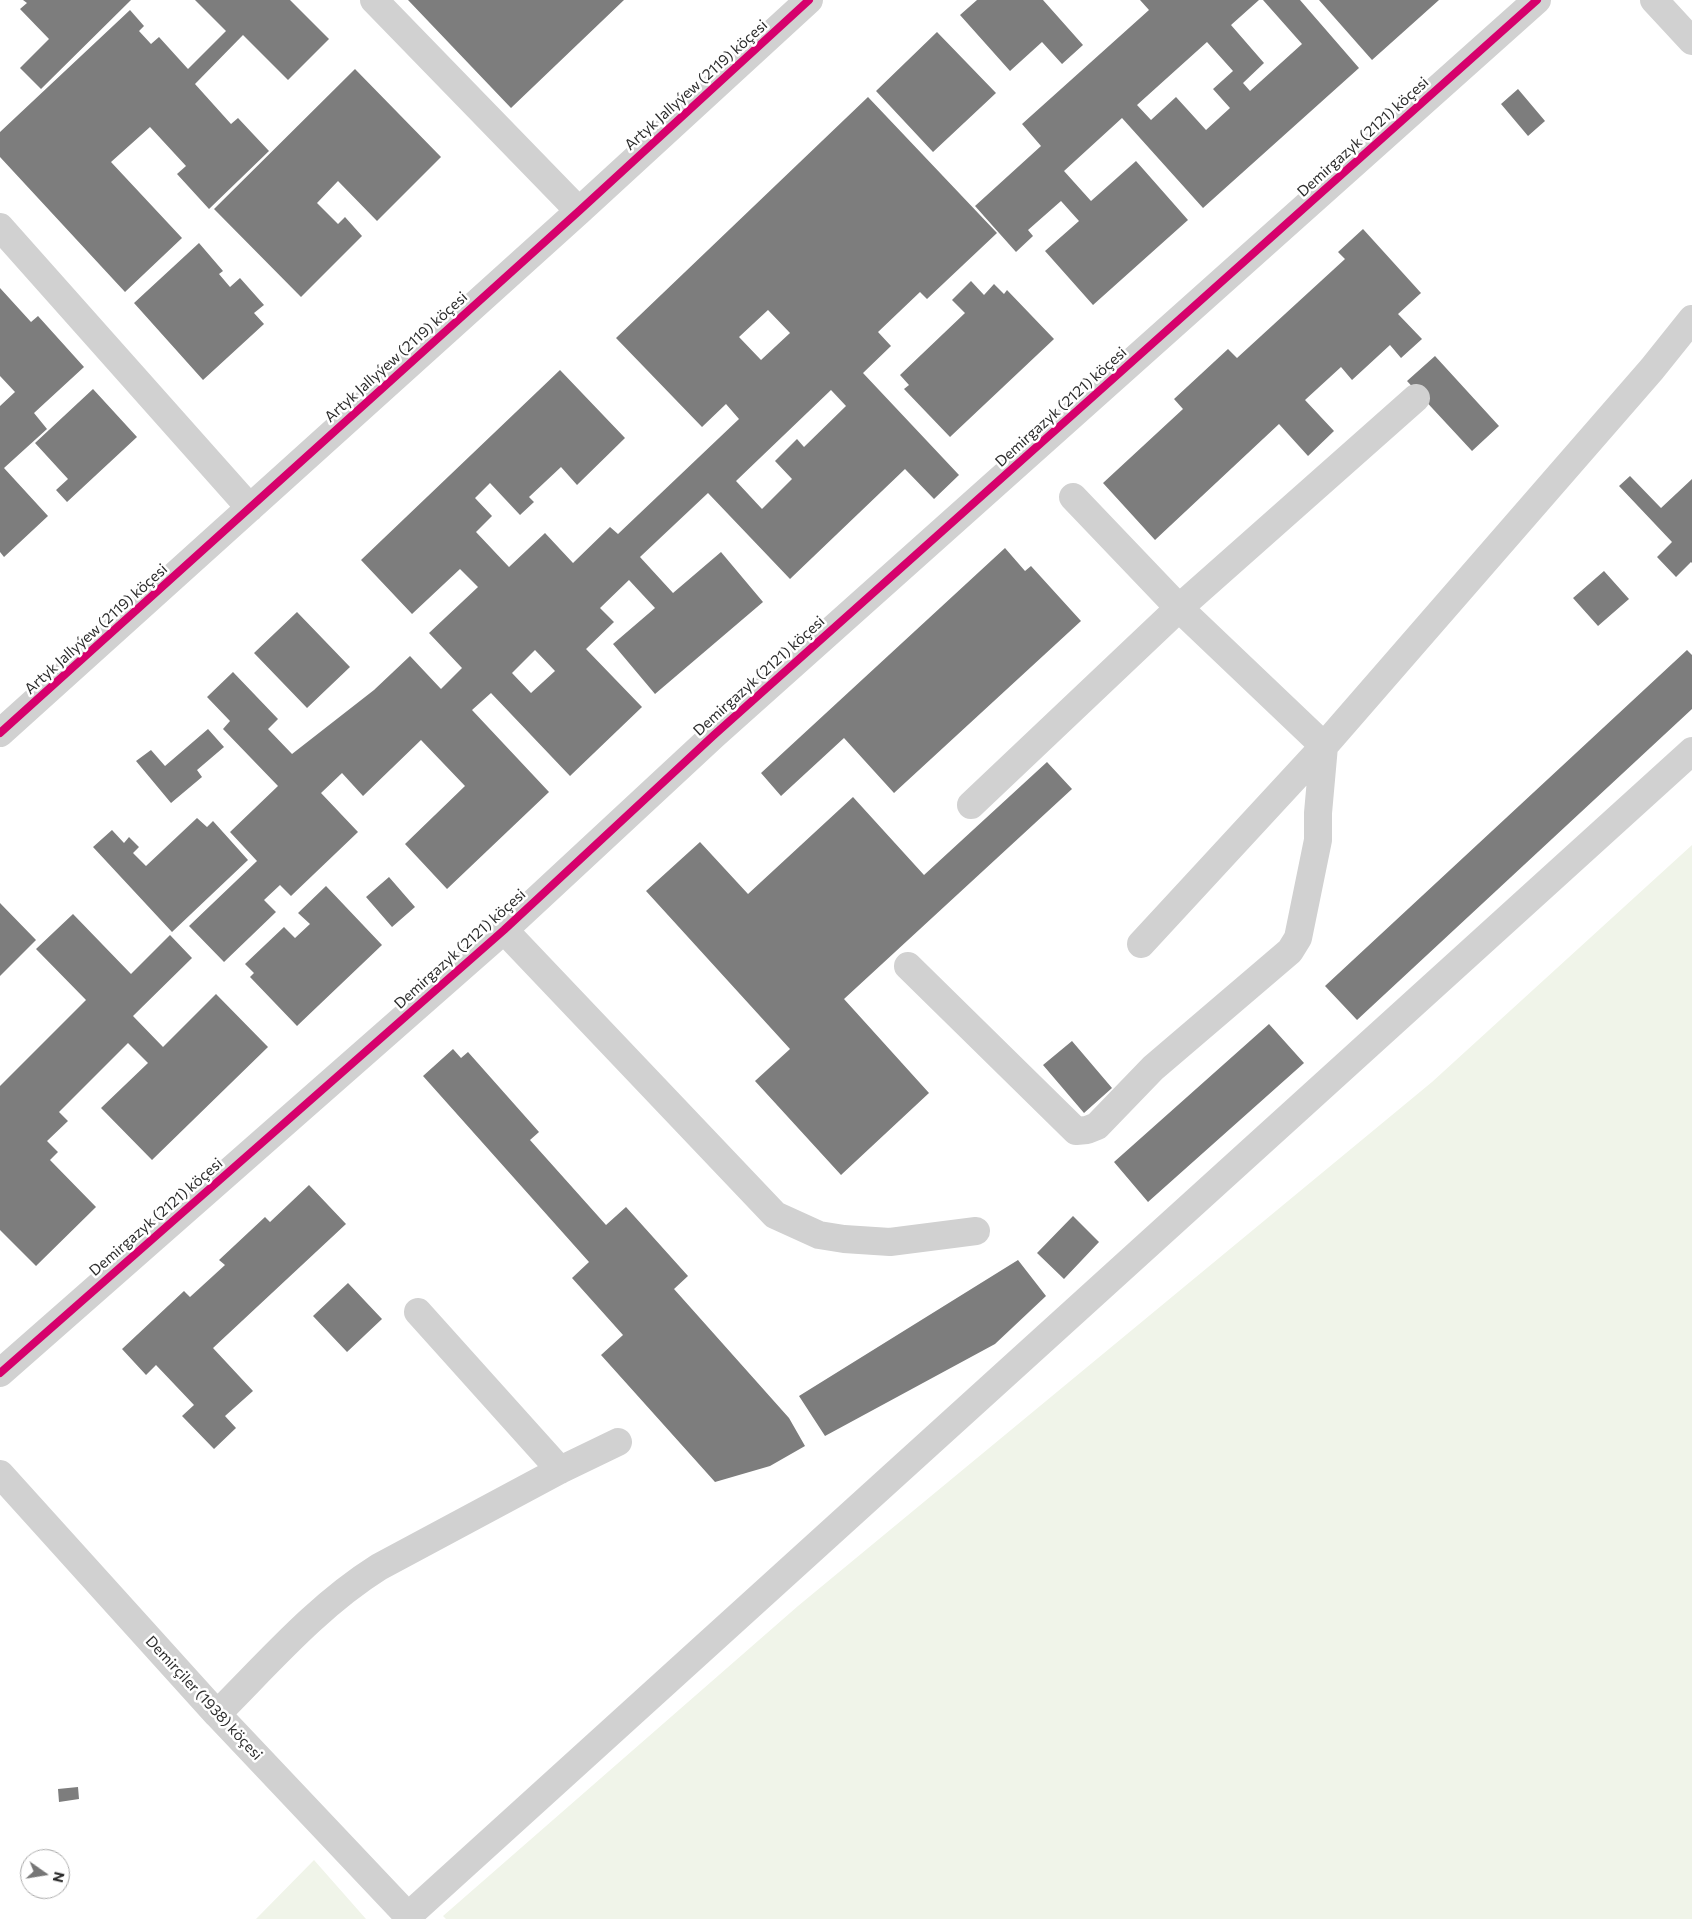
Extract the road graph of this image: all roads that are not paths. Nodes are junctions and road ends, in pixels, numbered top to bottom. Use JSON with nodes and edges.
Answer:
{"nodes":[{"id":1,"x":374,"y":0,"type":"edge"},
{"id":2,"x":809,"y":0,"type":"edge"},
{"id":3,"x":1536,"y":0,"type":"edge"},
{"id":4,"x":1654,"y":0,"type":"edge"},
{"id":5,"x":1692,"y":41,"type":"edge"},
{"id":6,"x":579,"y":211,"type":"junction"},
{"id":7,"x":0,"y":227,"type":"edge"},
{"id":8,"x":1692,"y":319,"type":"edge"},
{"id":9,"x":1416,"y":398,"type":"dead end"},
{"id":10,"x":1073,"y":497,"type":"dead end"},
{"id":11,"x":250,"y":508,"type":"junction"},
{"id":12,"x":1180,"y":608,"type":"junction"},
{"id":13,"x":0,"y":733,"type":"edge"},
{"id":14,"x":1324,"y":746,"type":"junction"},
{"id":15,"x":1692,"y":750,"type":"edge"},
{"id":16,"x":971,"y":805,"type":"dead end"},
{"id":17,"x":504,"y":930,"type":"junction"},
{"id":18,"x":1141,"y":944,"type":"dead end"},
{"id":19,"x":908,"y":966,"type":"dead end"},
{"id":20,"x":976,"y":1231,"type":"dead end"},
{"id":21,"x":418,"y":1312,"type":"dead end"},
{"id":22,"x":0,"y":1374,"type":"edge"},
{"id":23,"x":618,"y":1442,"type":"dead end"},
{"id":24,"x":560,"y":1470,"type":"junction"},
{"id":25,"x":0,"y":1474,"type":"edge"},
{"id":26,"x":217,"y":1714,"type":"junction"},
{"id":27,"x":410,"y":1918,"type":"edge"}],
"edges":[{"from":1,"to":6,"type":"street"},
{"from":2,"to":6,"type":"street","name":"Artyk Jallyýew (2119) köçesi"},
{"from":3,"to":17,"type":"street","name":"Demirgazyk (2121) köçesi"},
{"from":4,"to":5,"type":"street"},
{"from":6,"to":11,"type":"street","name":"Artyk Jallyýew (2119) köçesi"},
{"from":7,"to":11,"type":"street"},
{"from":8,"to":14,"type":"street"},
{"from":9,"to":12,"type":"street"},
{"from":10,"to":12,"type":"street"},
{"from":11,"to":13,"type":"street","name":"Artyk Jallyýew (2119) köçesi"},
{"from":12,"to":14,"type":"street"},
{"from":12,"to":16,"type":"street"},
{"from":14,"to":18,"type":"street"},
{"from":14,"to":19,"type":"street"},
{"from":15,"to":27,"type":"street"},
{"from":17,"to":20,"type":"street"},
{"from":17,"to":22,"type":"street","name":"Demirgazyk (2121) köçesi"},
{"from":21,"to":24,"type":"street"},
{"from":23,"to":24,"type":"street"},
{"from":24,"to":26,"type":"street"},
{"from":25,"to":26,"type":"street","name":"Demirçiler (1938) köçesi"},
{"from":26,"to":27,"type":"street","name":"Demirçiler (1938) köçesi"}]}
